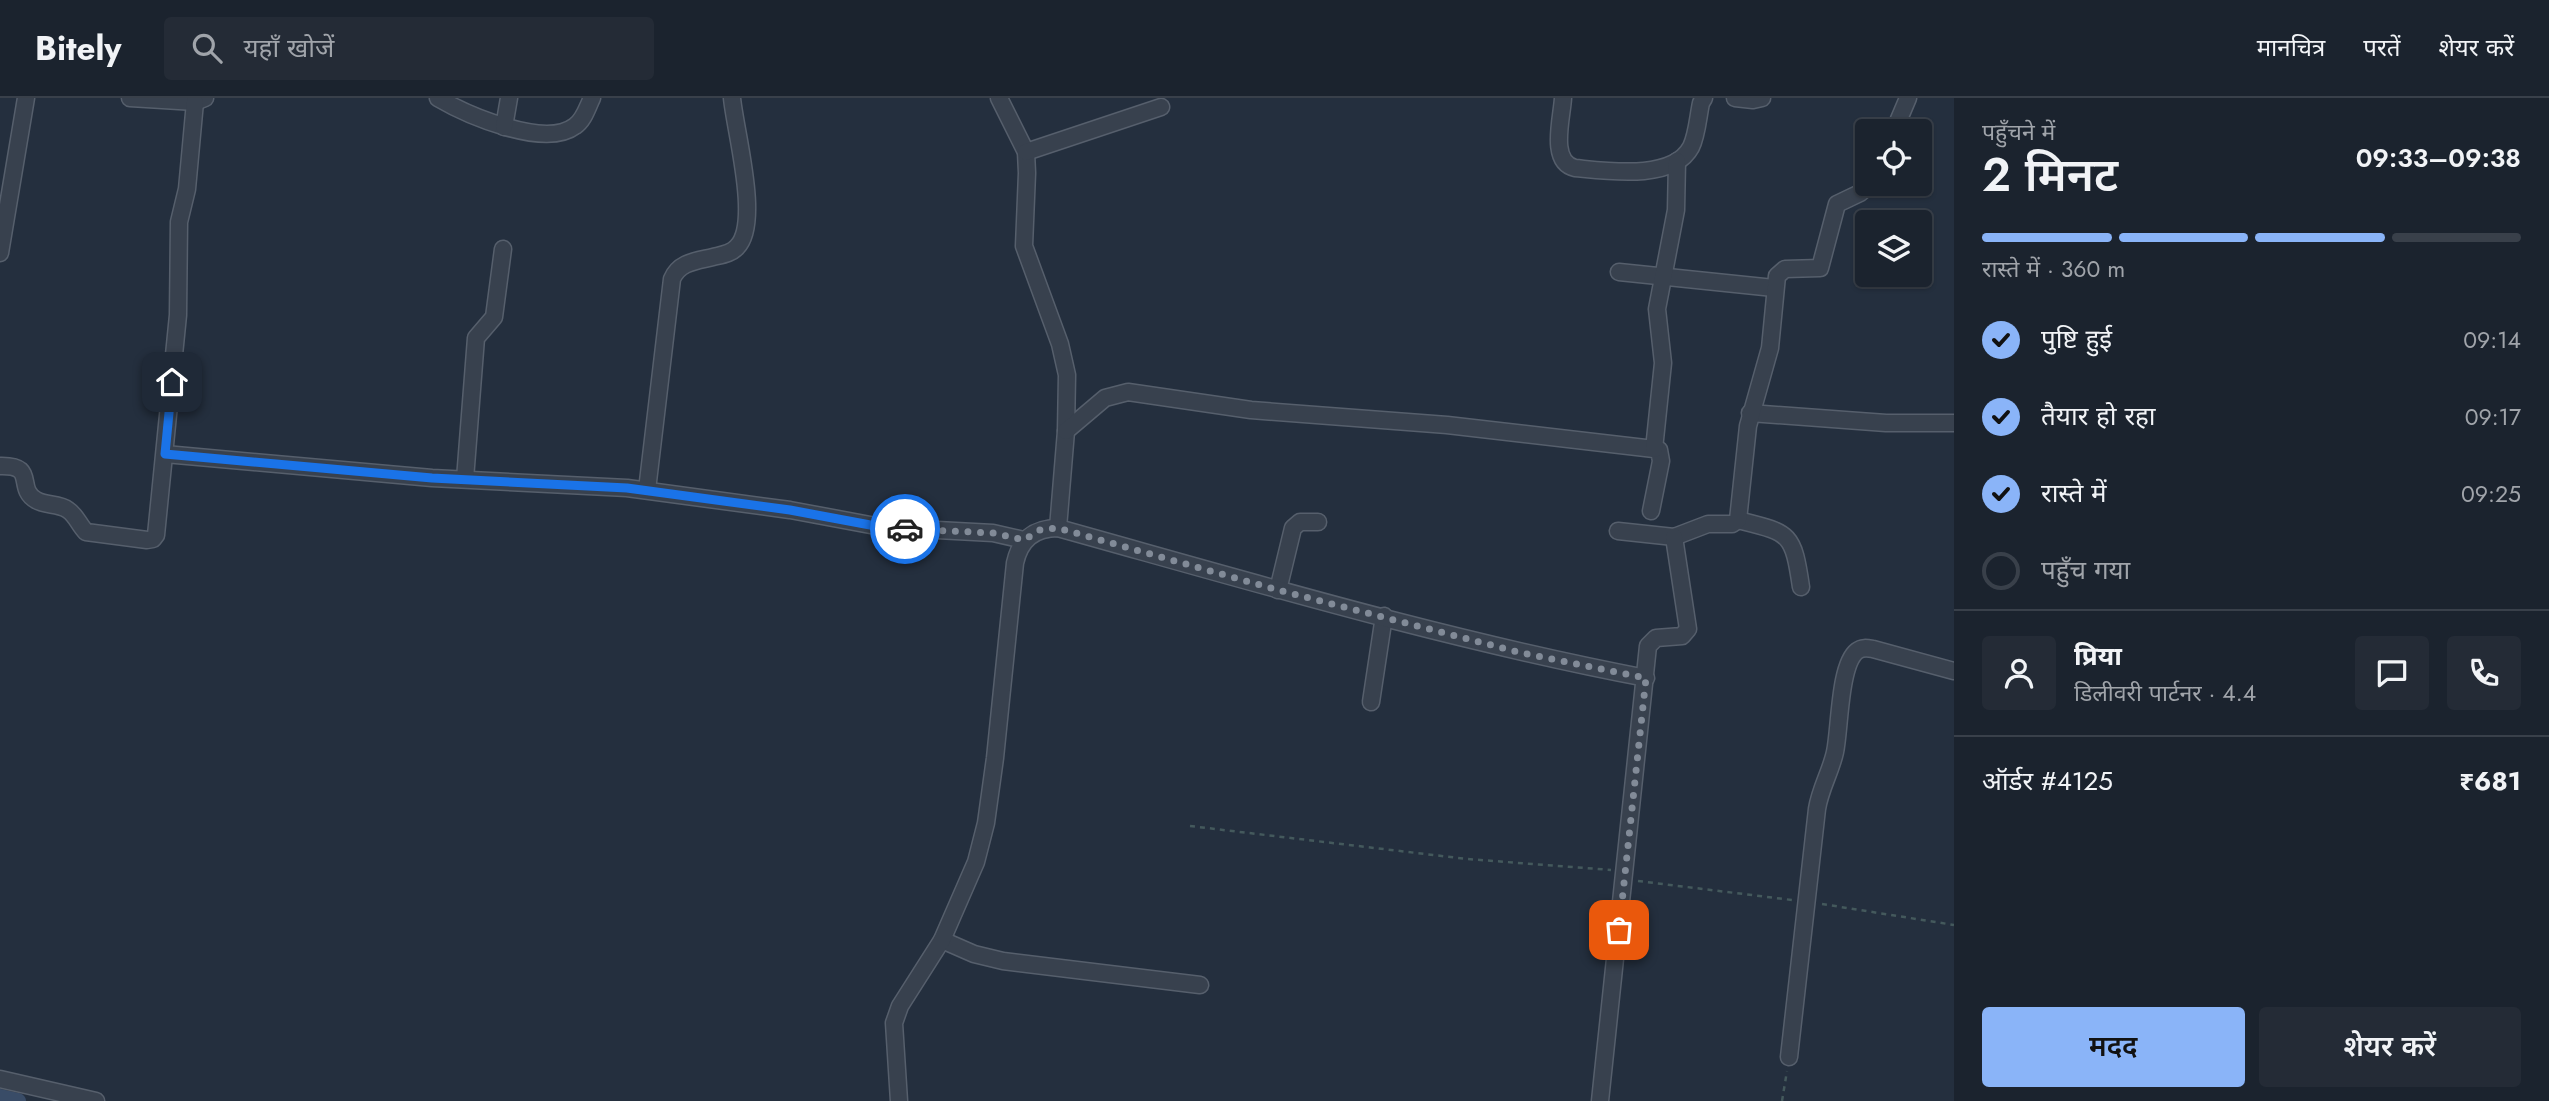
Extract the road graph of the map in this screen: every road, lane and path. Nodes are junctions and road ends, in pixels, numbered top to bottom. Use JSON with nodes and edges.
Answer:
{"nodes":[{"id":1,"x":26,"y":98,"type":"edge"},
{"id":2,"x":130,"y":98,"type":"edge"},
{"id":3,"x":438,"y":98,"type":"edge"},
{"id":4,"x":509,"y":98,"type":"edge"},
{"id":5,"x":592,"y":98,"type":"edge"},
{"id":6,"x":732,"y":98,"type":"edge"},
{"id":7,"x":999,"y":98,"type":"edge"},
{"id":8,"x":1563,"y":98,"type":"edge"},
{"id":9,"x":1704,"y":98,"type":"edge"},
{"id":10,"x":1735,"y":98,"type":"edge"},
{"id":11,"x":1762,"y":98,"type":"edge"},
{"id":12,"x":1908,"y":98,"type":"edge"},
{"id":13,"x":200,"y":100,"type":"edge"},
{"id":14,"x":1161,"y":107,"type":"dead end"},
{"id":15,"x":1899,"y":119,"type":"edge"},
{"id":16,"x":504,"y":127,"type":"junction"},
{"id":17,"x":1026,"y":152,"type":"junction"},
{"id":18,"x":1677,"y":161,"type":"junction"},
{"id":19,"x":1855,"y":195,"type":"edge"},
{"id":20,"x":503,"y":249,"type":"dead end"},
{"id":21,"x":0,"y":253,"type":"edge"},
{"id":22,"x":1619,"y":271,"type":"dead end"},
{"id":23,"x":1662,"y":277,"type":"junction"},
{"id":24,"x":1774,"y":288,"type":"junction"},
{"id":25,"x":1750,"y":413,"type":"junction"},
{"id":26,"x":1954,"y":423,"type":"edge"},
{"id":27,"x":1066,"y":431,"type":"junction"},
{"id":28,"x":1654,"y":449,"type":"junction"},
{"id":29,"x":165,"y":454,"type":"junction"},
{"id":30,"x":0,"y":466,"type":"edge"},
{"id":31,"x":465,"y":479,"type":"junction"},
{"id":32,"x":647,"y":490,"type":"junction"},
{"id":33,"x":1651,"y":511,"type":"dead end"},
{"id":34,"x":1738,"y":520,"type":"junction"},
{"id":35,"x":1318,"y":522,"type":"dead end"},
{"id":36,"x":1058,"y":528,"type":"junction"},
{"id":37,"x":1618,"y":531,"type":"dead end"},
{"id":38,"x":1674,"y":537,"type":"junction"},
{"id":39,"x":1024,"y":540,"type":"junction"},
{"id":40,"x":1801,"y":587,"type":"dead end"},
{"id":41,"x":1278,"y":590,"type":"junction"},
{"id":42,"x":1384,"y":616,"type":"junction"},
{"id":43,"x":1954,"y":671,"type":"edge"},
{"id":44,"x":1646,"y":678,"type":"junction"},
{"id":45,"x":1371,"y":702,"type":"dead end"},
{"id":46,"x":1190,"y":826,"type":"dead end"},
{"id":47,"x":1625,"y":875,"type":"junction"},
{"id":48,"x":1808,"y":902,"type":"junction"},
{"id":49,"x":1954,"y":925,"type":"edge"},
{"id":50,"x":942,"y":940,"type":"junction"},
{"id":51,"x":1200,"y":985,"type":"dead end"},
{"id":52,"x":1789,"y":1057,"type":"joint"},
{"id":53,"x":0,"y":1079,"type":"edge"},
{"id":54,"x":96,"y":1101,"type":"edge"},
{"id":55,"x":899,"y":1101,"type":"edge"},
{"id":56,"x":1600,"y":1101,"type":"edge"},
{"id":57,"x":1782,"y":1101,"type":"edge"}],
"edges":[{"from":1,"to":21,"type":"street"},
{"from":2,"to":13,"type":"street"},
{"from":3,"to":16,"type":"street"},
{"from":4,"to":16,"type":"street"},
{"from":5,"to":16,"type":"street"},
{"from":6,"to":32,"type":"street"},
{"from":7,"to":17,"type":"street"},
{"from":8,"to":18,"type":"street"},
{"from":9,"to":18,"type":"street"},
{"from":10,"to":11,"type":"street"},
{"from":12,"to":15,"type":"street"},
{"from":13,"to":29,"type":"street"},
{"from":14,"to":17,"type":"street"},
{"from":17,"to":27,"type":"street"},
{"from":18,"to":23,"type":"street"},
{"from":19,"to":24,"type":"street"},
{"from":20,"to":31,"type":"street"},
{"from":22,"to":23,"type":"street"},
{"from":23,"to":24,"type":"street"},
{"from":23,"to":28,"type":"street"},
{"from":24,"to":25,"type":"street"},
{"from":25,"to":26,"type":"street"},
{"from":25,"to":34,"type":"street"},
{"from":27,"to":28,"type":"street"},
{"from":27,"to":36,"type":"street"},
{"from":28,"to":33,"type":"street"},
{"from":29,"to":30,"type":"street"},
{"from":29,"to":31,"type":"street"},
{"from":31,"to":32,"type":"street"},
{"from":32,"to":39,"type":"street"},
{"from":34,"to":38,"type":"street"},
{"from":34,"to":40,"type":"street"},
{"from":35,"to":41,"type":"street"},
{"from":36,"to":39,"type":"street"},
{"from":36,"to":41,"type":"street"},
{"from":37,"to":38,"type":"street"},
{"from":38,"to":44,"type":"street"},
{"from":39,"to":50,"type":"street"},
{"from":41,"to":42,"type":"street"},
{"from":42,"to":44,"type":"street"},
{"from":42,"to":45,"type":"street"},
{"from":43,"to":48,"type":"street"},
{"from":44,"to":47,"type":"street"},
{"from":46,"to":47,"type":"path"},
{"from":47,"to":48,"type":"path"},
{"from":47,"to":56,"type":"street"},
{"from":48,"to":49,"type":"path"},
{"from":48,"to":52,"type":"street"},
{"from":50,"to":51,"type":"street"},
{"from":50,"to":55,"type":"street"},
{"from":52,"to":57,"type":"path"},
{"from":53,"to":54,"type":"street"}]}
